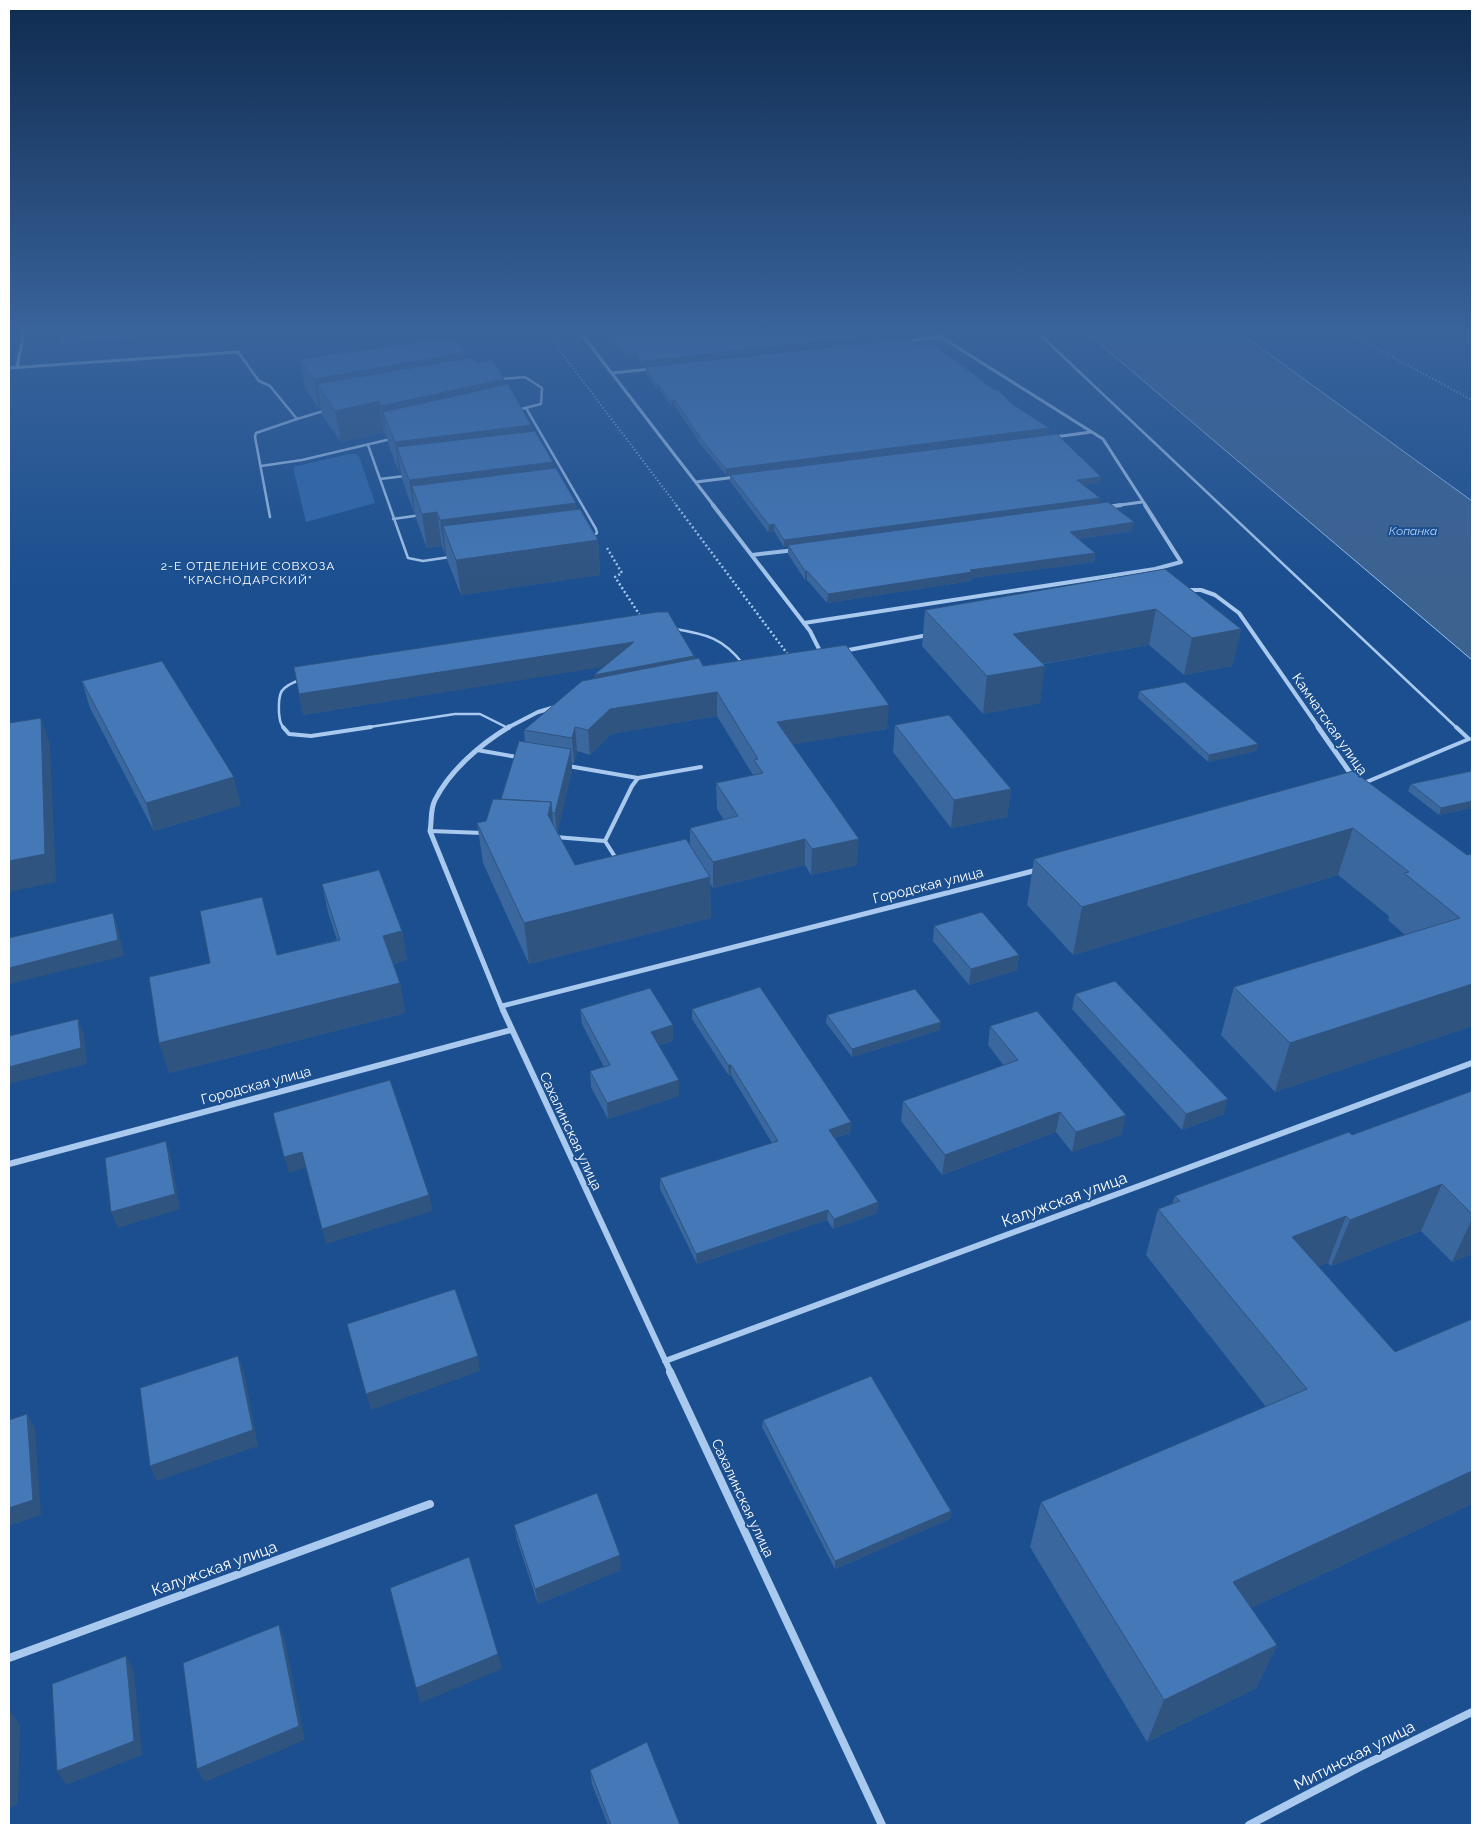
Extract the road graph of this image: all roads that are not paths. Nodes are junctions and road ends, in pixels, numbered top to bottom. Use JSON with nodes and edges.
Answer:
{"nodes":[{"id":1,"x":302,"y":418,"type":"edge"},
{"id":2,"x":532,"y":418,"type":"edge"},
{"id":3,"x":646,"y":418,"type":"edge"},
{"id":4,"x":1068,"y":418,"type":"edge"},
{"id":5,"x":1128,"y":418,"type":"edge"},
{"id":6,"x":297,"y":419,"type":"joint"},
{"id":7,"x":1091,"y":432,"type":"junction"},
{"id":8,"x":1052,"y":437,"type":"edge"},
{"id":9,"x":396,"y":438,"type":"edge"},
{"id":10,"x":368,"y":445,"type":"junction"},
{"id":11,"x":555,"y":458,"type":"junction"},
{"id":12,"x":545,"y":459,"type":"edge"},
{"id":13,"x":261,"y":466,"type":"junction"},
{"id":14,"x":409,"y":475,"type":"edge"},
{"id":15,"x":745,"y":476,"type":"edge"},
{"id":16,"x":380,"y":479,"type":"junction"},
{"id":17,"x":696,"y":482,"type":"junction"},
{"id":18,"x":576,"y":495,"type":"junction"},
{"id":19,"x":567,"y":496,"type":"edge"},
{"id":20,"x":1142,"y":502,"type":"junction"},
{"id":21,"x":1103,"y":507,"type":"edge"},
{"id":22,"x":422,"y":515,"type":"edge"},
{"id":23,"x":270,"y":517,"type":"dead end"},
{"id":24,"x":393,"y":519,"type":"junction"},
{"id":25,"x":584,"y":539,"type":"edge"},
{"id":26,"x":801,"y":549,"type":"edge"},
{"id":27,"x":458,"y":556,"type":"edge"},
{"id":28,"x":752,"y":556,"type":"junction"},
{"id":29,"x":1182,"y":590,"type":"edge"},
{"id":30,"x":804,"y":623,"type":"junction"},
{"id":31,"x":649,"y":628,"type":"edge"},
{"id":32,"x":933,"y":634,"type":"edge"},
{"id":33,"x":840,"y":651,"type":"edge"},
{"id":34,"x":832,"y":653,"type":"edge"},
{"id":35,"x":823,"y":655,"type":"junction"},
{"id":36,"x":793,"y":662,"type":"edge"},
{"id":37,"x":748,"y":670,"type":"edge"},
{"id":38,"x":301,"y":680,"type":"edge"},
{"id":39,"x":560,"y":706,"type":"edge"},
{"id":40,"x":506,"y":727,"type":"junction"},
{"id":41,"x":478,"y":750,"type":"junction"},
{"id":42,"x":525,"y":758,"type":"edge"},
{"id":43,"x":563,"y":765,"type":"edge"},
{"id":44,"x":701,"y":767,"type":"dead end"},
{"id":45,"x":638,"y":778,"type":"junction"},
{"id":46,"x":1359,"y":785,"type":"junction"},
{"id":47,"x":1367,"y":791,"type":"edge"},
{"id":48,"x":430,"y":830,"type":"junction"},
{"id":49,"x":487,"y":834,"type":"edge"},
{"id":50,"x":553,"y":837,"type":"edge"},
{"id":51,"x":605,"y":841,"type":"junction"},
{"id":52,"x":619,"y":864,"type":"edge"},
{"id":53,"x":1043,"y":868,"type":"edge"},
{"id":54,"x":502,"y":1006,"type":"junction"},
{"id":55,"x":510,"y":1030,"type":"junction"},
{"id":56,"x":1472,"y":1063,"type":"edge"},
{"id":57,"x":9,"y":1164,"type":"edge"},
{"id":58,"x":665,"y":1361,"type":"junction"},
{"id":59,"x":430,"y":1504,"type":"dead end"},
{"id":60,"x":9,"y":1658,"type":"edge"},
{"id":61,"x":1472,"y":1712,"type":"edge"},
{"id":62,"x":882,"y":1825,"type":"edge"},
{"id":63,"x":1249,"y":1825,"type":"edge"}],
"edges":[{"from":1,"to":6,"type":"lane"},
{"from":2,"to":11,"type":"lane"},
{"from":3,"to":17,"type":"street"},
{"from":4,"to":7,"type":"street"},
{"from":5,"to":46,"type":"lane"},
{"from":6,"to":13,"type":"lane"},
{"from":7,"to":8,"type":"street"},
{"from":7,"to":20,"type":"street"},
{"from":9,"to":10,"type":"lane"},
{"from":10,"to":13,"type":"lane"},
{"from":10,"to":16,"type":"lane"},
{"from":11,"to":12,"type":"lane"},
{"from":11,"to":18,"type":"lane"},
{"from":13,"to":23,"type":"lane"},
{"from":14,"to":16,"type":"lane"},
{"from":15,"to":17,"type":"street"},
{"from":16,"to":24,"type":"lane"},
{"from":17,"to":28,"type":"street"},
{"from":18,"to":19,"type":"lane"},
{"from":18,"to":25,"type":"lane"},
{"from":20,"to":21,"type":"street"},
{"from":20,"to":30,"type":"street"},
{"from":22,"to":24,"type":"lane"},
{"from":24,"to":27,"type":"lane"},
{"from":26,"to":28,"type":"street"},
{"from":28,"to":30,"type":"street"},
{"from":29,"to":46,"type":"street","name":"Камчатская улица"},
{"from":30,"to":35,"type":"street"},
{"from":31,"to":37,"type":"lane"},
{"from":32,"to":33,"type":"street"},
{"from":34,"to":35,"type":"street"},
{"from":35,"to":36,"type":"street"},
{"from":38,"to":40,"type":"lane"},
{"from":39,"to":40,"type":"street"},
{"from":40,"to":41,"type":"street"},
{"from":41,"to":42,"type":"lane"},
{"from":41,"to":48,"type":"street"},
{"from":43,"to":45,"type":"lane"},
{"from":44,"to":45,"type":"lane"},
{"from":45,"to":51,"type":"lane"},
{"from":46,"to":47,"type":"street","name":"Камчатская улица"},
{"from":48,"to":49,"type":"lane"},
{"from":48,"to":54,"type":"street","name":"Сахалинская улица"},
{"from":50,"to":51,"type":"lane"},
{"from":51,"to":52,"type":"lane"},
{"from":53,"to":54,"type":"street","name":"Городская улица"},
{"from":54,"to":55,"type":"street","name":"Сахалинская улица"},
{"from":55,"to":57,"type":"street","name":"Городская улица"},
{"from":55,"to":58,"type":"street","name":"Сахалинская улица"},
{"from":56,"to":58,"type":"street","name":"Калужская улица"},
{"from":58,"to":62,"type":"street","name":"Сахалинская улица"},
{"from":59,"to":60,"type":"street","name":"Калужская улица"},
{"from":61,"to":63,"type":"street","name":"Митинская улица"}]}
